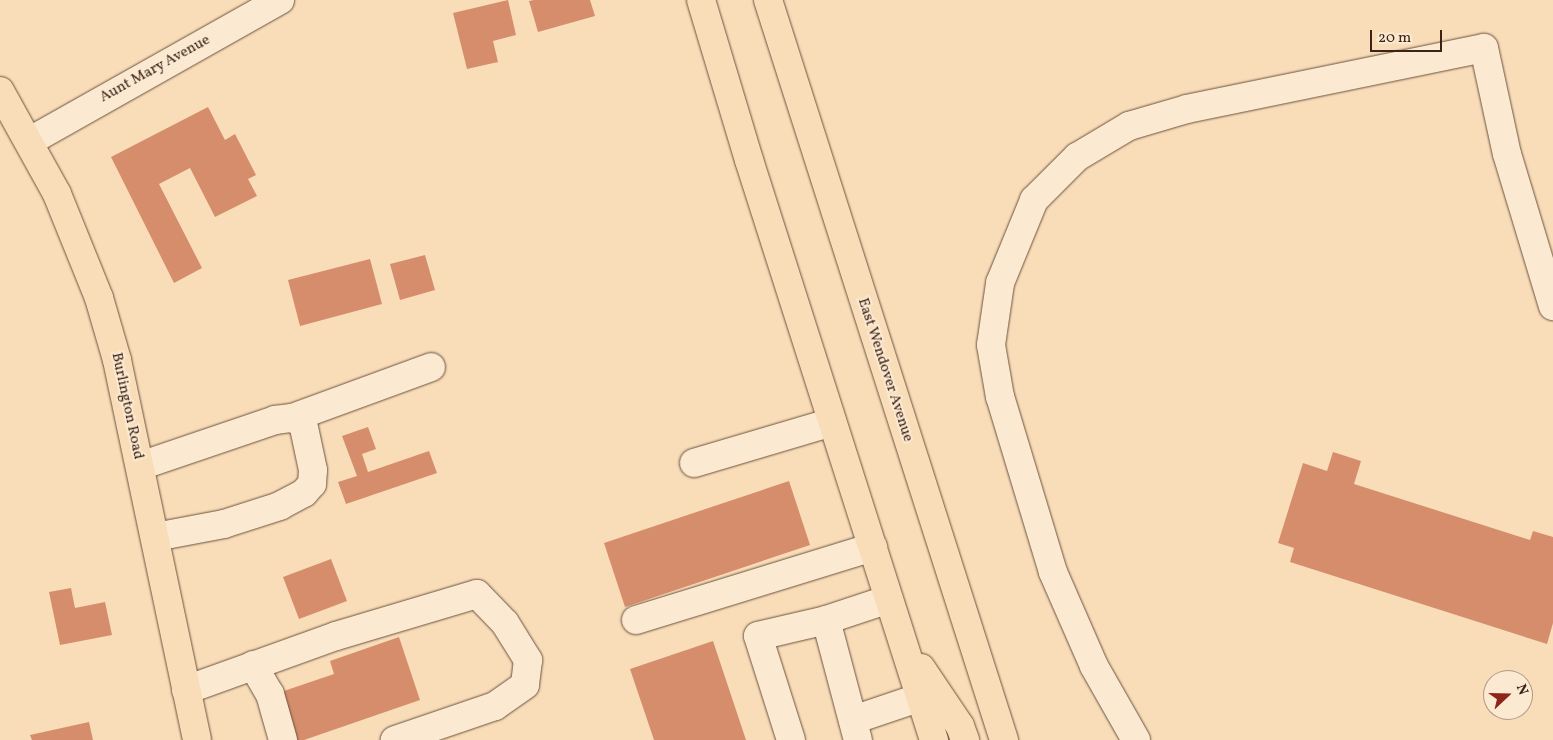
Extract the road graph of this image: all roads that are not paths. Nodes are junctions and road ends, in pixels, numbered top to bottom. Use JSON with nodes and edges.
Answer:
{"nodes":[{"id":1,"x":280,"y":0,"type":"edge"},
{"id":2,"x":701,"y":0,"type":"edge"},
{"id":3,"x":768,"y":0,"type":"edge"},
{"id":4,"x":0,"y":91,"type":"edge"},
{"id":5,"x":30,"y":141,"type":"junction"},
{"id":6,"x":1553,"y":306,"type":"edge"},
{"id":7,"x":431,"y":367,"type":"dead end"},
{"id":8,"x":292,"y":418,"type":"junction"},
{"id":9,"x":832,"y":422,"type":"junction"},
{"id":10,"x":694,"y":463,"type":"dead end"},
{"id":11,"x":140,"y":466,"type":"junction"},
{"id":12,"x":155,"y":538,"type":"junction"},
{"id":13,"x":872,"y":547,"type":"junction"},
{"id":14,"x":889,"y":599,"type":"junction"},
{"id":15,"x":636,"y":620,"type":"dead end"},
{"id":16,"x":826,"y":620,"type":"junction"},
{"id":17,"x":903,"y":642,"type":"junction"},
{"id":18,"x":253,"y":665,"type":"junction"},
{"id":19,"x":186,"y":690,"type":"junction"},
{"id":20,"x":920,"y":696,"type":"junction"},
{"id":21,"x":856,"y":730,"type":"edge"},
{"id":22,"x":197,"y":740,"type":"edge"},
{"id":23,"x":283,"y":740,"type":"edge"},
{"id":24,"x":395,"y":740,"type":"edge"},
{"id":25,"x":791,"y":740,"type":"edge"},
{"id":26,"x":934,"y":740,"type":"edge"},
{"id":27,"x":965,"y":740,"type":"edge"},
{"id":28,"x":1004,"y":740,"type":"edge"},
{"id":29,"x":1136,"y":740,"type":"edge"}],
"edges":[{"from":1,"to":5,"type":"street","name":"Aunt Mary Avenue"},
{"from":2,"to":9,"type":"main road"},
{"from":3,"to":28,"type":"main road","name":"East Wendover Avenue"},
{"from":4,"to":5,"type":"main road","name":"Burlington Road"},
{"from":5,"to":11,"type":"main road","name":"Burlington Road"},
{"from":6,"to":29,"type":"street"},
{"from":7,"to":8,"type":"street"},
{"from":8,"to":11,"type":"street"},
{"from":8,"to":12,"type":"street"},
{"from":9,"to":10,"type":"street"},
{"from":9,"to":13,"type":"main road"},
{"from":11,"to":12,"type":"main road","name":"Burlington Road"},
{"from":12,"to":19,"type":"main road","name":"Burlington Road"},
{"from":13,"to":14,"type":"main road"},
{"from":13,"to":15,"type":"street"},
{"from":14,"to":16,"type":"street"},
{"from":14,"to":17,"type":"main road"},
{"from":16,"to":21,"type":"street"},
{"from":16,"to":25,"type":"street"},
{"from":17,"to":20,"type":"main road"},
{"from":17,"to":27,"type":"main road"},
{"from":18,"to":19,"type":"street"},
{"from":18,"to":23,"type":"street"},
{"from":18,"to":24,"type":"street"},
{"from":19,"to":22,"type":"main road","name":"Burlington Road"},
{"from":20,"to":21,"type":"street"},
{"from":20,"to":26,"type":"main road"}]}
